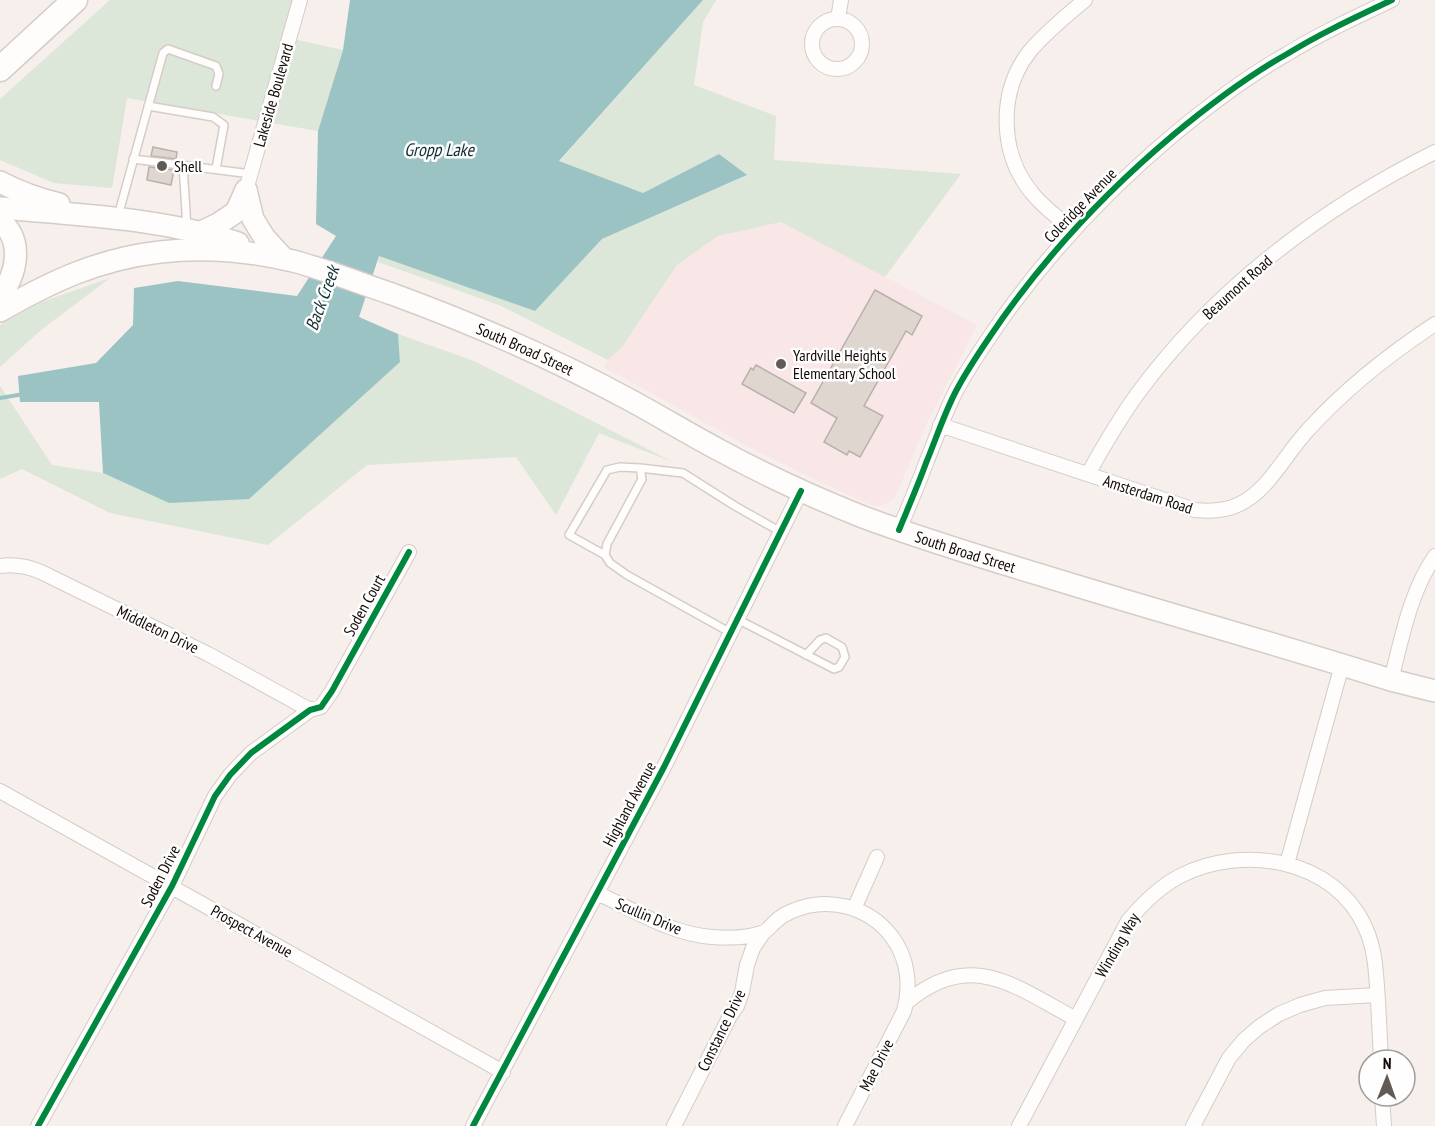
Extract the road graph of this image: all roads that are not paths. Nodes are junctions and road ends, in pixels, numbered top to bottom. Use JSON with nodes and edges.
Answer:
{"nodes":[{"id":1,"x":63,"y":0,"type":"edge"},
{"id":2,"x":75,"y":0,"type":"edge"},
{"id":3,"x":300,"y":0,"type":"edge"},
{"id":4,"x":841,"y":0,"type":"edge"},
{"id":5,"x":1392,"y":0,"type":"edge"},
{"id":6,"x":1079,"y":2,"type":"edge"},
{"id":7,"x":838,"y":19,"type":"dead end"},
{"id":8,"x":0,"y":52,"type":"edge"},
{"id":9,"x":0,"y":69,"type":"edge"},
{"id":10,"x":216,"y":86,"type":"dead end"},
{"id":11,"x":148,"y":106,"type":"junction"},
{"id":12,"x":1435,"y":152,"type":"edge"},
{"id":13,"x":133,"y":159,"type":"junction"},
{"id":14,"x":183,"y":165,"type":"junction"},
{"id":15,"x":216,"y":169,"type":"junction"},
{"id":16,"x":0,"y":182,"type":"edge"},
{"id":17,"x":248,"y":182,"type":"junction"},
{"id":18,"x":0,"y":208,"type":"edge"},
{"id":19,"x":118,"y":216,"type":"junction"},
{"id":20,"x":0,"y":221,"type":"edge"},
{"id":21,"x":142,"y":221,"type":"junction"},
{"id":22,"x":1072,"y":230,"type":"junction"},
{"id":23,"x":193,"y":231,"type":"junction"},
{"id":24,"x":289,"y":260,"type":"junction"},
{"id":25,"x":0,"y":296,"type":"edge"},
{"id":26,"x":0,"y":311,"type":"edge"},
{"id":27,"x":1435,"y":324,"type":"edge"},
{"id":28,"x":940,"y":425,"type":"junction"},
{"id":29,"x":640,"y":468,"type":"junction"},
{"id":30,"x":1088,"y":474,"type":"junction"},
{"id":31,"x":801,"y":491,"type":"junction"},
{"id":32,"x":899,"y":531,"type":"junction"},
{"id":33,"x":781,"y":532,"type":"junction"},
{"id":34,"x":409,"y":552,"type":"dead end"},
{"id":35,"x":605,"y":555,"type":"junction"},
{"id":36,"x":1435,"y":556,"type":"edge"},
{"id":37,"x":0,"y":566,"type":"edge"},
{"id":38,"x":737,"y":619,"type":"junction"},
{"id":39,"x":731,"y":633,"type":"junction"},
{"id":40,"x":806,"y":655,"type":"junction"},
{"id":41,"x":1342,"y":665,"type":"junction"},
{"id":42,"x":343,"y":671,"type":"joint"},
{"id":43,"x":1391,"y":680,"type":"junction"},
{"id":44,"x":1435,"y":691,"type":"edge"},
{"id":45,"x":310,"y":710,"type":"junction"},
{"id":46,"x":0,"y":791,"type":"edge"},
{"id":47,"x":877,"y":858,"type":"dead end"},
{"id":48,"x":1287,"y":864,"type":"junction"},
{"id":49,"x":172,"y":886,"type":"junction"},
{"id":50,"x":597,"y":893,"type":"junction"},
{"id":51,"x":854,"y":909,"type":"junction"},
{"id":52,"x":763,"y":933,"type":"junction"},
{"id":53,"x":1377,"y":995,"type":"junction"},
{"id":54,"x":906,"y":1003,"type":"junction"},
{"id":55,"x":1076,"y":1019,"type":"junction"},
{"id":56,"x":1379,"y":1048,"type":"edge"},
{"id":57,"x":503,"y":1072,"type":"junction"},
{"id":58,"x":1383,"y":1108,"type":"edge"},
{"id":59,"x":38,"y":1126,"type":"edge"},
{"id":60,"x":473,"y":1126,"type":"edge"},
{"id":61,"x":674,"y":1126,"type":"edge"},
{"id":62,"x":845,"y":1126,"type":"edge"},
{"id":63,"x":1019,"y":1126,"type":"edge"},
{"id":64,"x":1193,"y":1126,"type":"edge"},
{"id":65,"x":1384,"y":1126,"type":"edge"}],
"edges":[{"from":1,"to":8,"type":"highway"},
{"from":2,"to":9,"type":"highway"},
{"from":3,"to":17,"type":"street","name":"Lakeside Boulevard"},
{"from":4,"to":7,"type":"street"},
{"from":5,"to":22,"type":"street","name":"Coleridge Avenue"},
{"from":6,"to":22,"type":"street"},
{"from":10,"to":11,"type":"lane"},
{"from":11,"to":13,"type":"lane"},
{"from":11,"to":15,"type":"lane"},
{"from":12,"to":30,"type":"street","name":"Beaumont Road"},
{"from":13,"to":14,"type":"lane"},
{"from":13,"to":19,"type":"lane"},
{"from":14,"to":15,"type":"lane"},
{"from":14,"to":23,"type":"lane"},
{"from":15,"to":17,"type":"lane"},
{"from":16,"to":19,"type":"main road"},
{"from":17,"to":23,"type":"main road"},
{"from":17,"to":24,"type":"main road"},
{"from":18,"to":21,"type":"main road","name":"South Broad Street"},
{"from":19,"to":21,"type":"main road"},
{"from":20,"to":25,"type":"main road"},
{"from":21,"to":23,"type":"main road","name":"South Broad Street"},
{"from":22,"to":28,"type":"street","name":"Coleridge Avenue"},
{"from":23,"to":24,"type":"main road","name":"South Broad Street"},
{"from":24,"to":26,"type":"main road","name":"South Broad Street"},
{"from":24,"to":31,"type":"main road","name":"South Broad Street"},
{"from":27,"to":30,"type":"street","name":"Amsterdam Road"},
{"from":28,"to":30,"type":"street","name":"Amsterdam Road"},
{"from":28,"to":32,"type":"street","name":"Coleridge Avenue"},
{"from":29,"to":33,"type":"lane"},
{"from":29,"to":35,"type":"lane"},
{"from":29,"to":35,"type":"lane"},
{"from":31,"to":32,"type":"main road","name":"South Broad Street"},
{"from":31,"to":33,"type":"street","name":"Highland Avenue"},
{"from":32,"to":41,"type":"main road","name":"South Broad Street"},
{"from":33,"to":38,"type":"street","name":"Highland Avenue"},
{"from":34,"to":42,"type":"street","name":"Soden Court"},
{"from":35,"to":39,"type":"lane"},
{"from":36,"to":43,"type":"street"},
{"from":37,"to":45,"type":"street","name":"Middleton Drive"},
{"from":38,"to":39,"type":"street","name":"Highland Avenue"},
{"from":38,"to":40,"type":"lane"},
{"from":39,"to":50,"type":"street","name":"Highland Avenue"},
{"from":40,"to":40,"type":"lane"},
{"from":41,"to":43,"type":"main road","name":"South Broad Street"},
{"from":41,"to":48,"type":"street"},
{"from":42,"to":45,"type":"street","name":"Soden Drive"},
{"from":43,"to":44,"type":"main road","name":"South Broad Street"},
{"from":45,"to":49,"type":"street","name":"Soden Drive"},
{"from":46,"to":49,"type":"street","name":"Prospect Avenue"},
{"from":47,"to":51,"type":"street"},
{"from":48,"to":53,"type":"street","name":"Winding Way"},
{"from":48,"to":55,"type":"street","name":"Winding Way"},
{"from":49,"to":57,"type":"street","name":"Prospect Avenue"},
{"from":49,"to":59,"type":"street","name":"Soden Drive"},
{"from":50,"to":52,"type":"street","name":"Scullin Drive"},
{"from":50,"to":57,"type":"street","name":"Highland Avenue"},
{"from":51,"to":52,"type":"street"},
{"from":51,"to":54,"type":"street"},
{"from":52,"to":61,"type":"street","name":"Constance Drive"},
{"from":53,"to":56,"type":"street","name":"Winding Way"},
{"from":53,"to":64,"type":"street"},
{"from":54,"to":55,"type":"street"},
{"from":54,"to":62,"type":"street","name":"Mae Drive"},
{"from":55,"to":63,"type":"street","name":"Winding Way"},
{"from":57,"to":60,"type":"street","name":"Highland Avenue"},
{"from":58,"to":65,"type":"street"}]}
